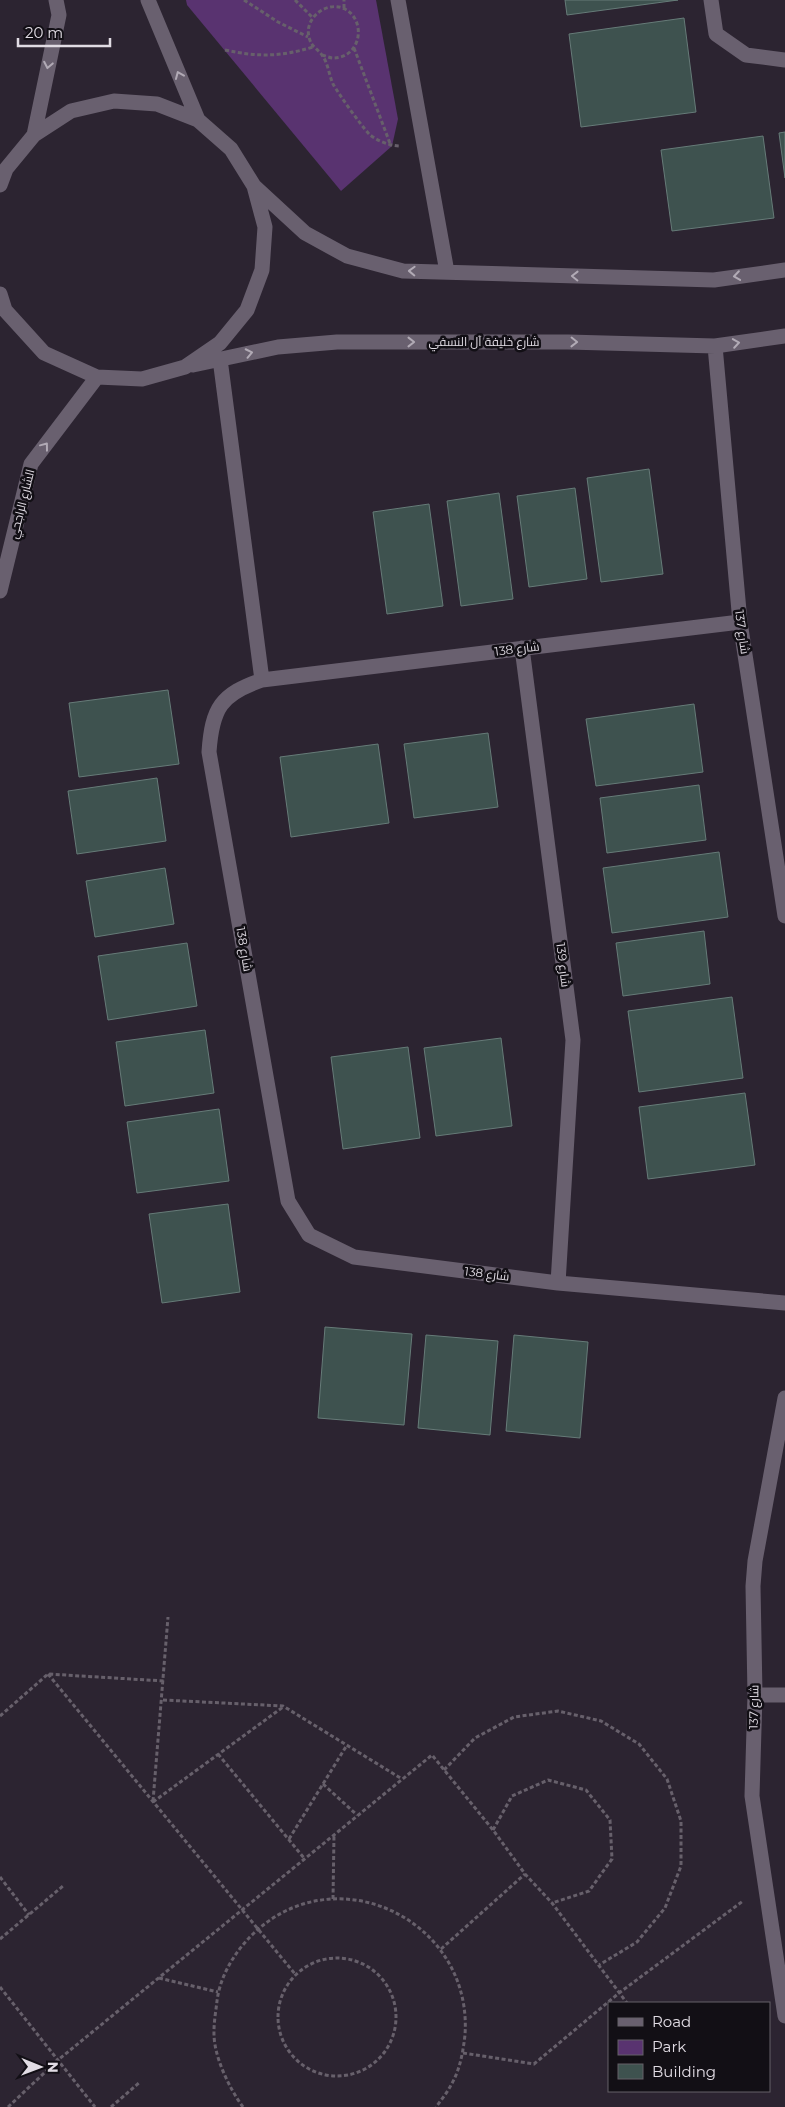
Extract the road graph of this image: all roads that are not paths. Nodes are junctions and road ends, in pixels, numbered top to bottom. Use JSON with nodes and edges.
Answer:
{"nodes":[{"id":1,"x":56,"y":0,"type":"edge"},
{"id":2,"x":148,"y":0,"type":"edge"},
{"id":3,"x":398,"y":0,"type":"edge"},
{"id":4,"x":711,"y":0,"type":"edge"},
{"id":5,"x":785,"y":60,"type":"edge"},
{"id":6,"x":198,"y":120,"type":"junction"},
{"id":7,"x":34,"y":135,"type":"junction"},
{"id":8,"x":0,"y":185,"type":"edge"},
{"id":9,"x":254,"y":186,"type":"junction"},
{"id":10,"x":785,"y":270,"type":"edge"},
{"id":11,"x":447,"y":272,"type":"junction"},
{"id":12,"x":0,"y":294,"type":"edge"},
{"id":13,"x":785,"y":336,"type":"edge"},
{"id":14,"x":715,"y":346,"type":"junction"},
{"id":15,"x":220,"y":360,"type":"junction"},
{"id":16,"x":185,"y":367,"type":"junction"},
{"id":17,"x":98,"y":377,"type":"junction"},
{"id":18,"x":0,"y":592,"type":"edge"},
{"id":19,"x":740,"y":622,"type":"junction"},
{"id":20,"x":522,"y":648,"type":"junction"},
{"id":21,"x":262,"y":680,"type":"junction"},
{"id":22,"x":785,"y":916,"type":"edge"},
{"id":23,"x":558,"y":1283,"type":"junction"},
{"id":24,"x":785,"y":1303,"type":"edge"},
{"id":25,"x":785,"y":1398,"type":"edge"},
{"id":26,"x":755,"y":1695,"type":"junction"},
{"id":27,"x":785,"y":1695,"type":"edge"},
{"id":28,"x":785,"y":2016,"type":"edge"}],
"edges":[{"from":1,"to":7,"type":"street","one_way":true},
{"from":6,"to":2,"type":"street","one_way":true},
{"from":3,"to":11,"type":"street"},
{"from":4,"to":5,"type":"street"},
{"from":6,"to":7,"type":"street"},
{"from":6,"to":9,"type":"street"},
{"from":7,"to":8,"type":"street"},
{"from":11,"to":9,"type":"street","one_way":true},
{"from":9,"to":16,"type":"street"},
{"from":10,"to":11,"type":"street","one_way":true},
{"from":12,"to":17,"type":"street"},
{"from":14,"to":13,"type":"street","name":"شارع خليفة آل النسفي","one_way":true},
{"from":15,"to":14,"type":"street","name":"شارع خليفة آل النسفي","one_way":true},
{"from":14,"to":19,"type":"street","name":"شارع 137"},
{"from":15,"to":16,"type":"street","name":"شارع خليفة آل النسفي"},
{"from":15,"to":21,"type":"street"},
{"from":16,"to":17,"type":"street"},
{"from":18,"to":17,"type":"street","name":"الشارع الراجحي","one_way":true},
{"from":19,"to":20,"type":"street","name":"شارع 138"},
{"from":19,"to":22,"type":"street","name":"شارع 137"},
{"from":20,"to":21,"type":"street","name":"شارع 138"},
{"from":20,"to":23,"type":"street","name":"شارع 139"},
{"from":21,"to":23,"type":"street","name":"شارع 138"},
{"from":23,"to":24,"type":"street","name":"شارع 138"},
{"from":25,"to":26,"type":"street","name":"شارع 137"},
{"from":26,"to":27,"type":"street"},
{"from":26,"to":28,"type":"street","name":"شارع 137"}]}
